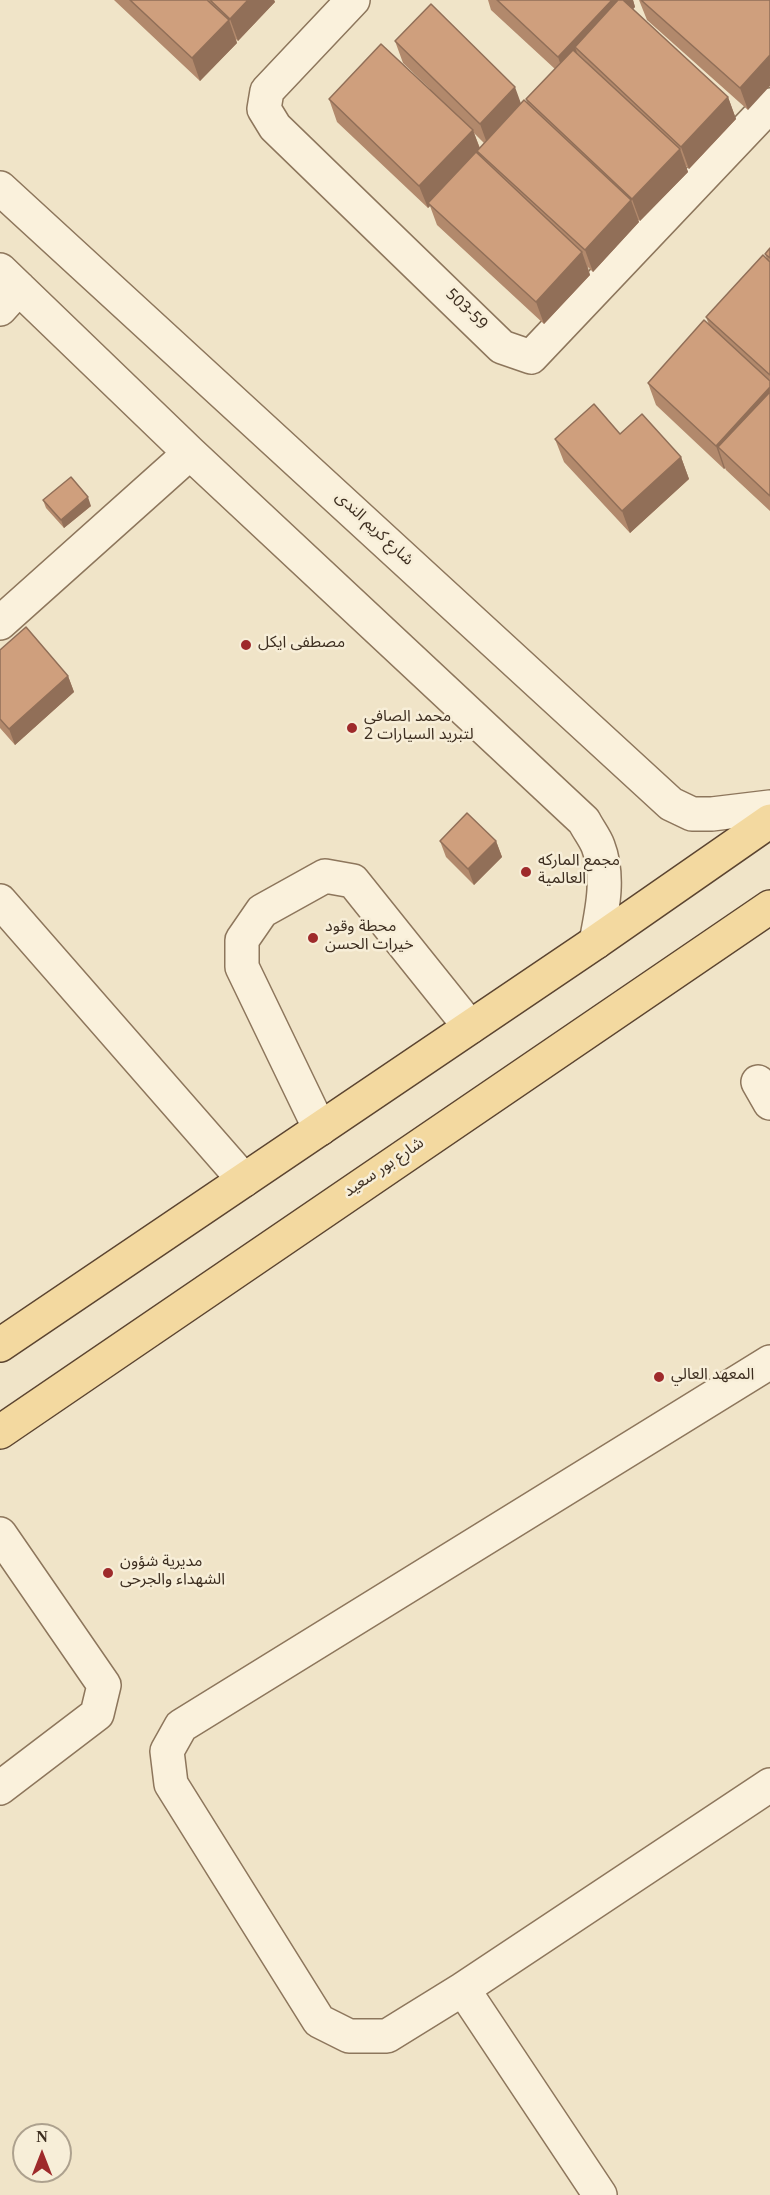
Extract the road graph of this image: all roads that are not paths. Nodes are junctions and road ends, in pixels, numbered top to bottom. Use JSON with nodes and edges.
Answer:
{"nodes":[{"id":1,"x":352,"y":0,"type":"edge"},
{"id":2,"x":770,"y":105,"type":"edge"},
{"id":3,"x":0,"y":188,"type":"edge"},
{"id":4,"x":6,"y":289,"type":"edge"},
{"id":5,"x":190,"y":453,"type":"junction"},
{"id":6,"x":0,"y":623,"type":"edge"},
{"id":7,"x":770,"y":807,"type":"edge"},
{"id":8,"x":770,"y":820,"type":"edge"},
{"id":9,"x":0,"y":901,"type":"edge"},
{"id":10,"x":770,"y":907,"type":"edge"},
{"id":11,"x":596,"y":942,"type":"junction"},
{"id":12,"x":470,"y":1027,"type":"junction"},
{"id":13,"x":320,"y":1129,"type":"junction"},
{"id":14,"x":244,"y":1180,"type":"junction"},
{"id":15,"x":0,"y":1346,"type":"edge"},
{"id":16,"x":770,"y":1362,"type":"edge"},
{"id":17,"x":0,"y":1432,"type":"edge"},
{"id":18,"x":0,"y":1534,"type":"edge"},
{"id":19,"x":770,"y":1785,"type":"edge"},
{"id":20,"x":0,"y":1788,"type":"edge"},
{"id":21,"x":463,"y":1989,"type":"junction"},
{"id":22,"x":600,"y":2195,"type":"edge"}],
"edges":[{"from":1,"to":2,"type":"street","name":"503-59"},
{"from":3,"to":7,"type":"street","name":"شارع كريم الندى"},
{"from":4,"to":5,"type":"street"},
{"from":5,"to":6,"type":"street"},
{"from":5,"to":11,"type":"street"},
{"from":8,"to":11,"type":"main road"},
{"from":9,"to":14,"type":"street"},
{"from":10,"to":17,"type":"main road","name":"شارع بور سعيد"},
{"from":11,"to":12,"type":"main road"},
{"from":12,"to":13,"type":"main road"},
{"from":12,"to":13,"type":"street"},
{"from":13,"to":14,"type":"main road"},
{"from":14,"to":15,"type":"main road"},
{"from":16,"to":21,"type":"street"},
{"from":18,"to":20,"type":"street"},
{"from":19,"to":21,"type":"street"},
{"from":21,"to":22,"type":"street"}]}
